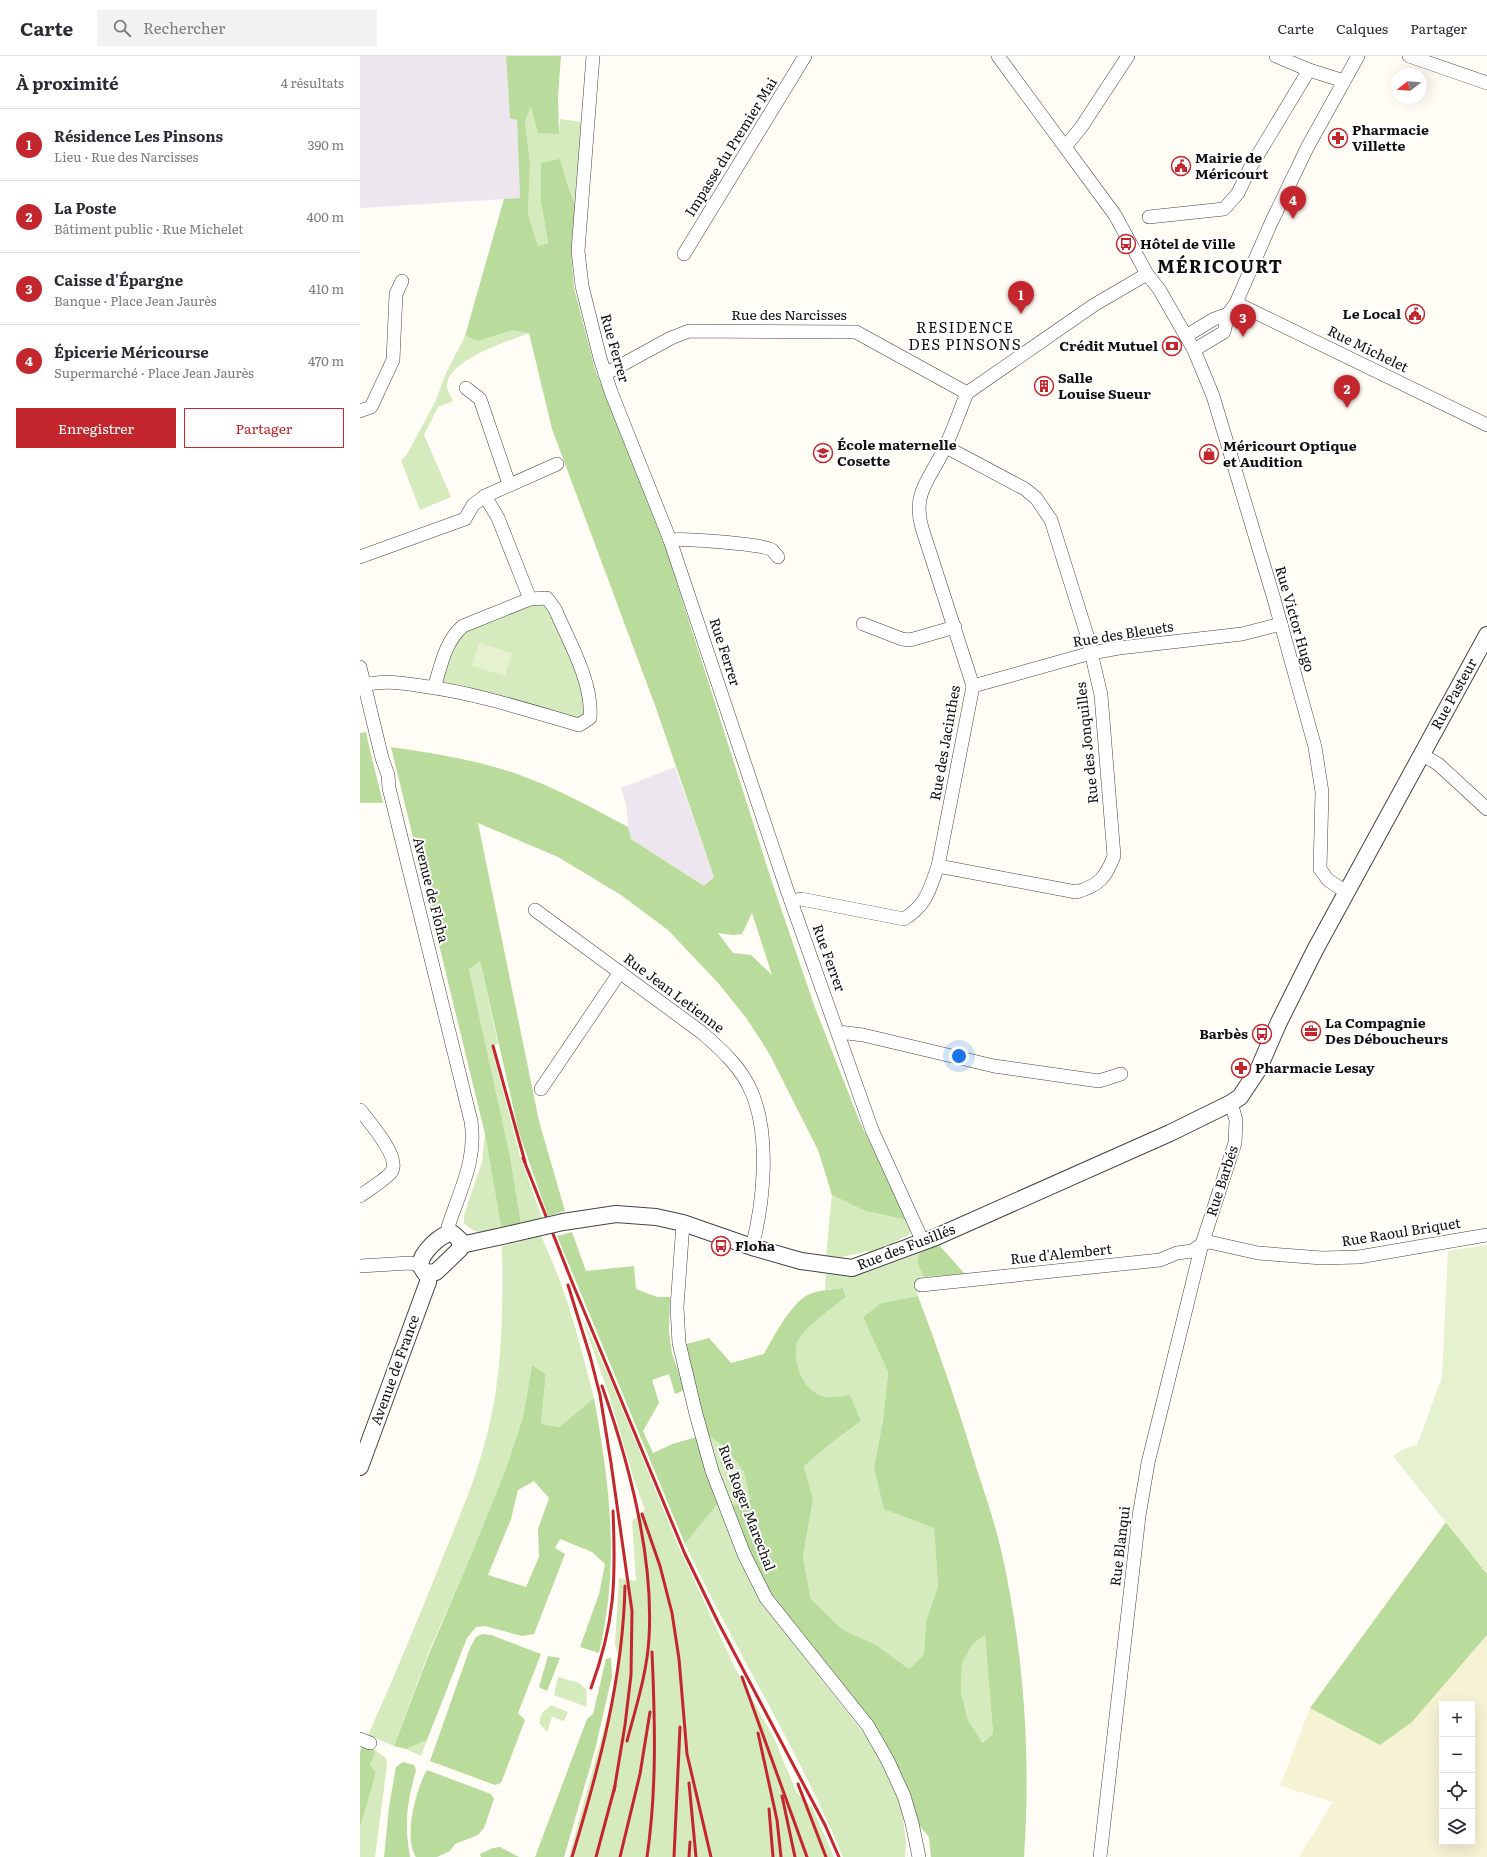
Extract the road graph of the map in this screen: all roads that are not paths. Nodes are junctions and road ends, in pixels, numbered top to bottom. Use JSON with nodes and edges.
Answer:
{"nodes":[{"id":1,"x":593,"y":56,"type":"edge"},
{"id":2,"x":805,"y":56,"type":"edge"},
{"id":3,"x":998,"y":56,"type":"edge"},
{"id":4,"x":1128,"y":56,"type":"edge"},
{"id":5,"x":1276,"y":56,"type":"edge"},
{"id":6,"x":1358,"y":56,"type":"edge"},
{"id":7,"x":1409,"y":56,"type":"edge"},
{"id":8,"x":1309,"y":70,"type":"junction"},
{"id":9,"x":1344,"y":81,"type":"junction"},
{"id":10,"x":1487,"y":83,"type":"edge"},
{"id":11,"x":1066,"y":146,"type":"junction"},
{"id":12,"x":1149,"y":217,"type":"dead end"},
{"id":13,"x":684,"y":254,"type":"dead end"},
{"id":14,"x":1147,"y":274,"type":"junction"},
{"id":15,"x":402,"y":281,"type":"dead end"},
{"id":16,"x":1236,"y":302,"type":"junction"},
{"id":17,"x":1228,"y":314,"type":"junction"},
{"id":18,"x":1186,"y":336,"type":"junction"},
{"id":19,"x":1194,"y":350,"type":"junction"},
{"id":20,"x":605,"y":374,"type":"junction"},
{"id":21,"x":466,"y":388,"type":"dead end"},
{"id":22,"x":967,"y":393,"type":"junction"},
{"id":23,"x":360,"y":411,"type":"edge"},
{"id":24,"x":1487,"y":425,"type":"edge"},
{"id":25,"x":946,"y":447,"type":"junction"},
{"id":26,"x":557,"y":464,"type":"dead end"},
{"id":27,"x":509,"y":484,"type":"junction"},
{"id":28,"x":484,"y":496,"type":"junction"},
{"id":29,"x":670,"y":540,"type":"junction"},
{"id":30,"x":360,"y":557,"type":"edge"},
{"id":31,"x":778,"y":557,"type":"dead end"},
{"id":32,"x":530,"y":599,"type":"junction"},
{"id":33,"x":863,"y":624,"type":"dead end"},
{"id":34,"x":1281,"y":624,"type":"junction"},
{"id":35,"x":955,"y":627,"type":"junction"},
{"id":36,"x":1486,"y":641,"type":"edge"},
{"id":37,"x":1091,"y":653,"type":"junction"},
{"id":38,"x":360,"y":667,"type":"edge"},
{"id":39,"x":365,"y":685,"type":"junction"},
{"id":40,"x":973,"y":686,"type":"junction"},
{"id":41,"x":434,"y":688,"type":"junction"},
{"id":42,"x":1421,"y":754,"type":"junction"},
{"id":43,"x":1487,"y":809,"type":"edge"},
{"id":44,"x":938,"y":866,"type":"junction"},
{"id":45,"x":1346,"y":892,"type":"junction"},
{"id":46,"x":791,"y":901,"type":"junction"},
{"id":47,"x":535,"y":910,"type":"dead end"},
{"id":48,"x":620,"y":972,"type":"junction"},
{"id":49,"x":839,"y":1032,"type":"junction"},
{"id":50,"x":1121,"y":1074,"type":"dead end"},
{"id":51,"x":541,"y":1089,"type":"dead end"},
{"id":52,"x":1231,"y":1103,"type":"junction"},
{"id":53,"x":360,"y":1110,"type":"edge"},
{"id":54,"x":360,"y":1196,"type":"edge"},
{"id":55,"x":684,"y":1223,"type":"junction"},
{"id":56,"x":448,"y":1234,"type":"junction"},
{"id":57,"x":1487,"y":1235,"type":"edge"},
{"id":58,"x":924,"y":1242,"type":"junction"},
{"id":59,"x":1202,"y":1244,"type":"junction"},
{"id":60,"x":461,"y":1245,"type":"junction"},
{"id":61,"x":752,"y":1247,"type":"junction"},
{"id":62,"x":360,"y":1266,"type":"edge"},
{"id":63,"x":424,"y":1269,"type":"junction"},
{"id":64,"x":921,"y":1285,"type":"dead end"},
{"id":65,"x":360,"y":1467,"type":"edge"},
{"id":66,"x":919,"y":1857,"type":"edge"},
{"id":67,"x":1100,"y":1857,"type":"edge"}],
"edges":[{"from":1,"to":20,"type":"street","name":"Rue Ferrer"},
{"from":2,"to":13,"type":"street","name":"Impasse du Premier Mai"},
{"from":3,"to":11,"type":"street","name":"Rue Victor Hugo"},
{"from":4,"to":11,"type":"street"},
{"from":5,"to":8,"type":"street"},
{"from":6,"to":9,"type":"street"},
{"from":7,"to":10,"type":"street"},
{"from":8,"to":9,"type":"street"},
{"from":8,"to":12,"type":"street"},
{"from":9,"to":16,"type":"street"},
{"from":11,"to":14,"type":"street","name":"Rue Victor Hugo"},
{"from":14,"to":18,"type":"street","name":"Rue Victor Hugo"},
{"from":14,"to":22,"type":"street"},
{"from":15,"to":23,"type":"street"},
{"from":16,"to":17,"type":"street"},
{"from":16,"to":24,"type":"street","name":"Rue Michelet"},
{"from":17,"to":18,"type":"street"},
{"from":17,"to":19,"type":"street"},
{"from":18,"to":19,"type":"street","name":"Rue Victor Hugo"},
{"from":19,"to":34,"type":"street","name":"Rue Victor Hugo"},
{"from":20,"to":22,"type":"street","name":"Rue des Narcisses"},
{"from":20,"to":29,"type":"street","name":"Rue Ferrer"},
{"from":21,"to":27,"type":"street"},
{"from":22,"to":25,"type":"street","name":"Rue des Jacinthes"},
{"from":25,"to":35,"type":"street","name":"Rue des Jacinthes"},
{"from":25,"to":37,"type":"street","name":"Rue des Jonquilles"},
{"from":26,"to":27,"type":"street"},
{"from":27,"to":28,"type":"street"},
{"from":28,"to":30,"type":"street"},
{"from":28,"to":32,"type":"street"},
{"from":29,"to":31,"type":"street"},
{"from":29,"to":46,"type":"street","name":"Rue Ferrer"},
{"from":32,"to":41,"type":"street"},
{"from":32,"to":41,"type":"street"},
{"from":33,"to":35,"type":"street"},
{"from":34,"to":37,"type":"street","name":"Rue des Bleuets"},
{"from":34,"to":45,"type":"street","name":"Rue Victor Hugo"},
{"from":35,"to":40,"type":"street","name":"Rue des Jacinthes"},
{"from":36,"to":42,"type":"street","name":"Rue Pasteur"},
{"from":37,"to":40,"type":"street","name":"Rue des Bleuets"},
{"from":37,"to":44,"type":"street","name":"Rue des Jonquilles"},
{"from":38,"to":39,"type":"street","name":"Avenue de Floha"},
{"from":39,"to":41,"type":"street"},
{"from":39,"to":56,"type":"street","name":"Avenue de Floha"},
{"from":40,"to":44,"type":"street","name":"Rue des Jacinthes"},
{"from":42,"to":43,"type":"street"},
{"from":42,"to":45,"type":"street","name":"Rue Pasteur"},
{"from":44,"to":46,"type":"street","name":"Rue des Jacinthes"},
{"from":45,"to":52,"type":"street","name":"Rue Pasteur"},
{"from":46,"to":49,"type":"street","name":"Rue Ferrer"},
{"from":47,"to":48,"type":"street","name":"Rue Jean Letienne"},
{"from":48,"to":51,"type":"street"},
{"from":48,"to":61,"type":"street","name":"Rue Jean Letienne"},
{"from":49,"to":50,"type":"street"},
{"from":49,"to":58,"type":"street","name":"Rue Ferrer"},
{"from":52,"to":58,"type":"street","name":"Rue des Fusillés"},
{"from":52,"to":59,"type":"street","name":"Rue Barbés"},
{"from":53,"to":54,"type":"street"},
{"from":55,"to":60,"type":"street","name":"Rue des Fusillés","bridge":true},
{"from":55,"to":61,"type":"street","name":"Rue des Fusillés"},
{"from":55,"to":66,"type":"street","name":"Rue Roger Marechal"},
{"from":56,"to":60,"type":"street"},
{"from":56,"to":63,"type":"street","name":"Avenue de France"},
{"from":57,"to":59,"type":"street","name":"Rue Raoul Briquet"},
{"from":58,"to":61,"type":"street","name":"Rue des Fusillés"},
{"from":59,"to":64,"type":"street","name":"Rue d'Alembert"},
{"from":59,"to":67,"type":"street","name":"Rue Blanqui"},
{"from":60,"to":63,"type":"street"},
{"from":62,"to":63,"type":"street"},
{"from":63,"to":65,"type":"street","name":"Avenue de France"}]}
